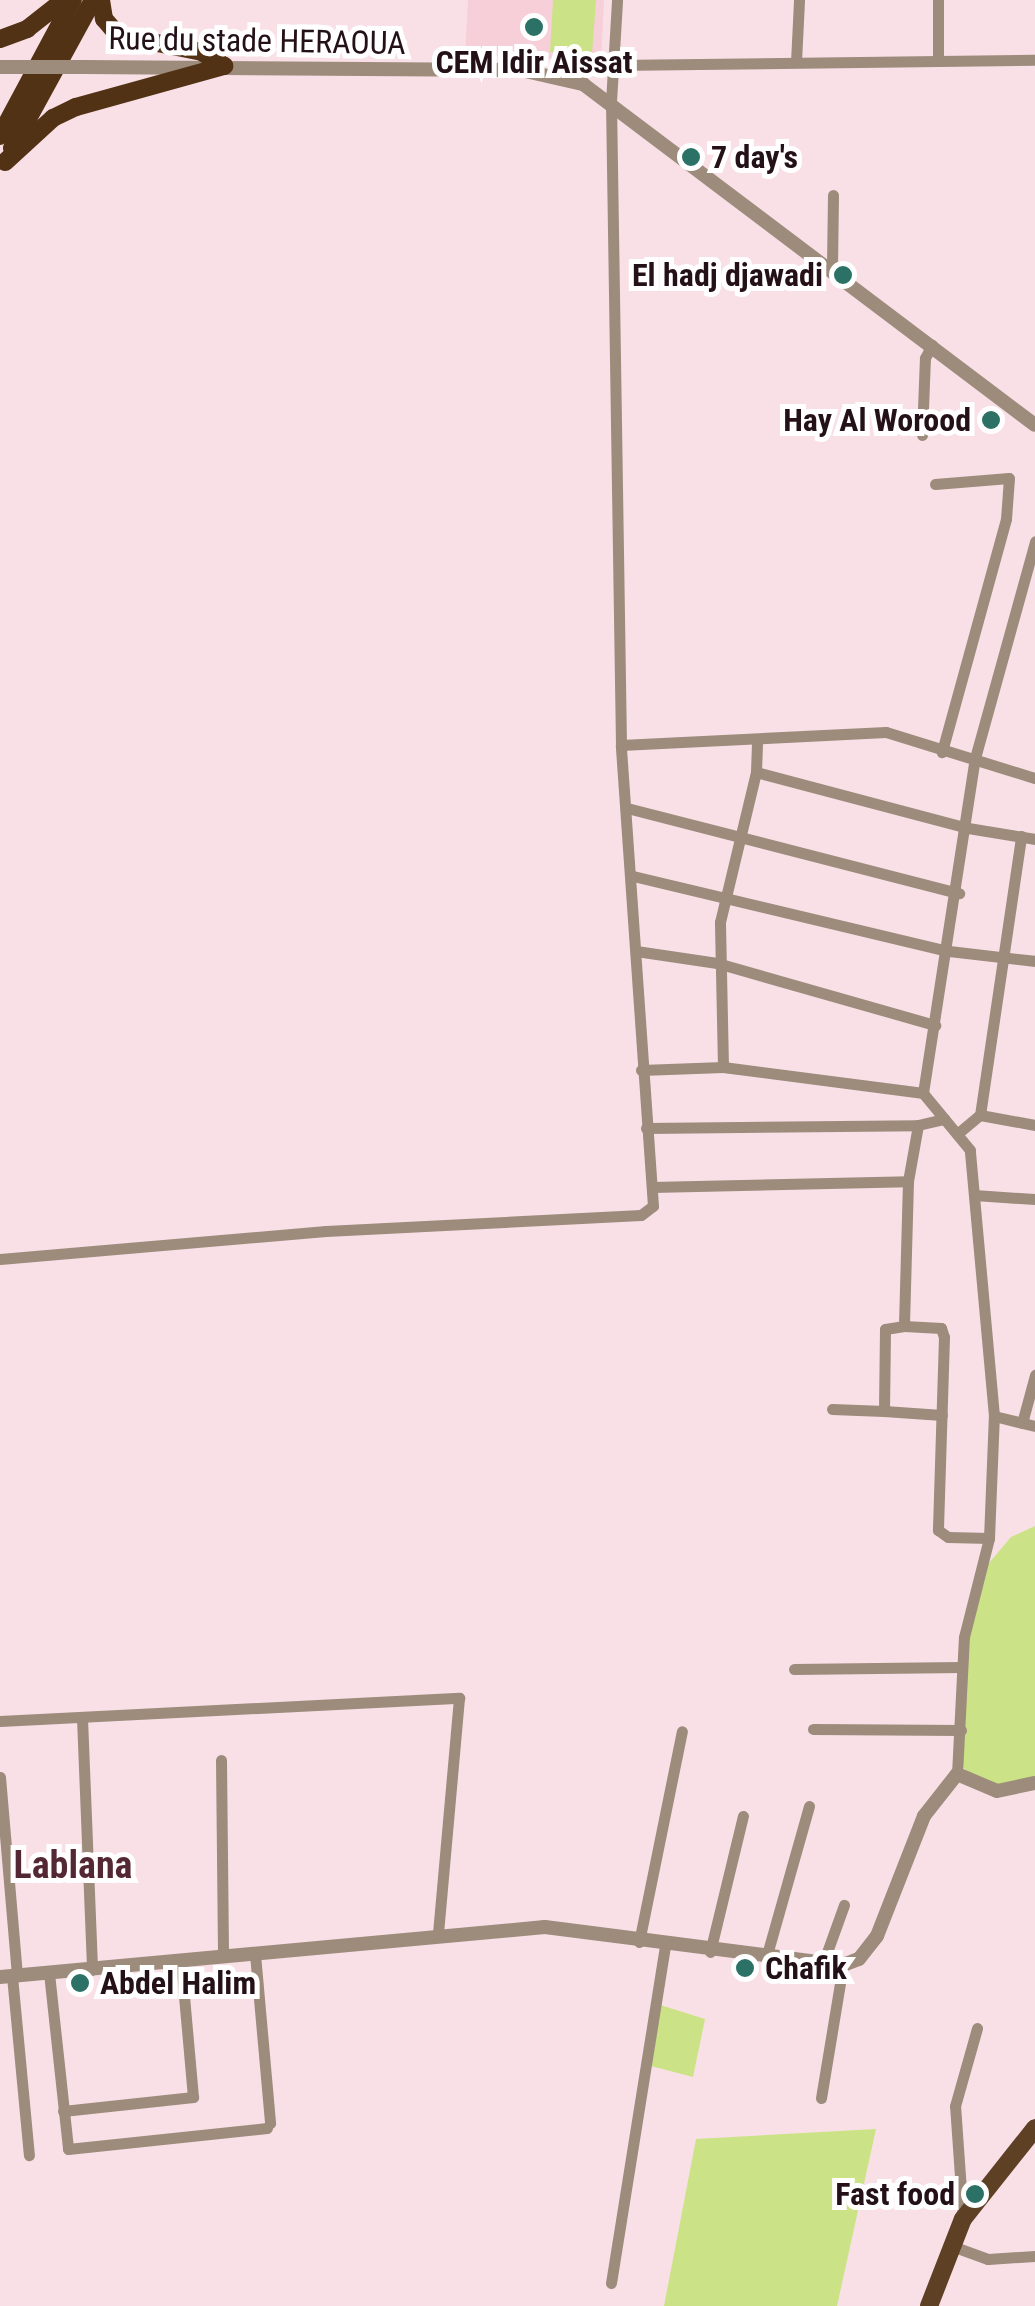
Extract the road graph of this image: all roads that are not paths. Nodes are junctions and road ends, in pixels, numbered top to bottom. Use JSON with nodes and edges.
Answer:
{"nodes":[{"id":1,"x":64,"y":0,"type":"edge"},
{"id":2,"x":73,"y":0,"type":"edge"},
{"id":3,"x":93,"y":0,"type":"edge"},
{"id":4,"x":101,"y":0,"type":"edge"},
{"id":5,"x":617,"y":0,"type":"edge"},
{"id":6,"x":798,"y":0,"type":"edge"},
{"id":7,"x":938,"y":0,"type":"edge"},
{"id":8,"x":0,"y":39,"type":"edge"},
{"id":9,"x":938,"y":60,"type":"junction"},
{"id":10,"x":1035,"y":60,"type":"edge"},
{"id":11,"x":796,"y":62,"type":"junction"},
{"id":12,"x":614,"y":65,"type":"junction"},
{"id":13,"x":224,"y":66,"type":"junction"},
{"id":14,"x":0,"y":67,"type":"edge"},
{"id":15,"x":611,"y":102,"type":"junction"},
{"id":16,"x":0,"y":136,"type":"edge"},
{"id":17,"x":2,"y":166,"type":"edge"},
{"id":18,"x":833,"y":195,"type":"dead end"},
{"id":19,"x":832,"y":267,"type":"junction"},
{"id":20,"x":932,"y":345,"type":"junction"},
{"id":21,"x":1035,"y":425,"type":"edge"},
{"id":22,"x":922,"y":435,"type":"dead end"},
{"id":23,"x":935,"y":484,"type":"dead end"},
{"id":24,"x":1035,"y":541,"type":"edge"},
{"id":25,"x":757,"y":740,"type":"junction"},
{"id":26,"x":620,"y":745,"type":"junction"},
{"id":27,"x":942,"y":752,"type":"junction"},
{"id":28,"x":975,"y":758,"type":"junction"},
{"id":29,"x":756,"y":772,"type":"junction"},
{"id":30,"x":1035,"y":778,"type":"edge"},
{"id":31,"x":628,"y":808,"type":"junction"},
{"id":32,"x":968,"y":828,"type":"junction"},
{"id":33,"x":736,"y":834,"type":"junction"},
{"id":34,"x":1021,"y":836,"type":"junction"},
{"id":35,"x":1035,"y":838,"type":"edge"},
{"id":36,"x":633,"y":876,"type":"junction"},
{"id":37,"x":959,"y":893,"type":"junction"},
{"id":38,"x":724,"y":900,"type":"junction"},
{"id":39,"x":636,"y":951,"type":"junction"},
{"id":40,"x":949,"y":951,"type":"junction"},
{"id":41,"x":1003,"y":958,"type":"junction"},
{"id":42,"x":1035,"y":962,"type":"edge"},
{"id":43,"x":717,"y":963,"type":"junction"},
{"id":44,"x":935,"y":1026,"type":"junction"},
{"id":45,"x":723,"y":1067,"type":"junction"},
{"id":46,"x":641,"y":1070,"type":"junction"},
{"id":47,"x":922,"y":1093,"type":"junction"},
{"id":48,"x":980,"y":1116,"type":"junction"},
{"id":49,"x":944,"y":1119,"type":"junction"},
{"id":50,"x":918,"y":1125,"type":"junction"},
{"id":51,"x":1035,"y":1125,"type":"edge"},
{"id":52,"x":646,"y":1128,"type":"junction"},
{"id":53,"x":957,"y":1134,"type":"junction"},
{"id":54,"x":908,"y":1182,"type":"junction"},
{"id":55,"x":652,"y":1187,"type":"junction"},
{"id":56,"x":974,"y":1195,"type":"junction"},
{"id":57,"x":1035,"y":1198,"type":"edge"},
{"id":58,"x":0,"y":1259,"type":"edge"},
{"id":59,"x":904,"y":1326,"type":"junction"},
{"id":60,"x":1035,"y":1376,"type":"edge"},
{"id":61,"x":832,"y":1409,"type":"dead end"},
{"id":62,"x":884,"y":1410,"type":"junction"},
{"id":63,"x":942,"y":1414,"type":"junction"},
{"id":64,"x":994,"y":1416,"type":"junction"},
{"id":65,"x":1028,"y":1424,"type":"edge"},
{"id":66,"x":990,"y":1538,"type":"junction"},
{"id":67,"x":962,"y":1667,"type":"junction"},
{"id":68,"x":794,"y":1669,"type":"dead end"},
{"id":69,"x":82,"y":1718,"type":"junction"},
{"id":70,"x":0,"y":1721,"type":"edge"},
{"id":71,"x":813,"y":1729,"type":"dead end"},
{"id":72,"x":960,"y":1730,"type":"junction"},
{"id":73,"x":682,"y":1731,"type":"dead end"},
{"id":74,"x":221,"y":1760,"type":"dead end"},
{"id":75,"x":957,"y":1774,"type":"junction"},
{"id":76,"x":0,"y":1776,"type":"edge"},
{"id":77,"x":1035,"y":1783,"type":"edge"},
{"id":78,"x":809,"y":1806,"type":"dead end"},
{"id":79,"x":743,"y":1816,"type":"dead end"},
{"id":80,"x":844,"y":1905,"type":"dead end"},
{"id":81,"x":438,"y":1934,"type":"junction"},
{"id":82,"x":639,"y":1942,"type":"junction"},
{"id":83,"x":665,"y":1945,"type":"junction"},
{"id":84,"x":710,"y":1952,"type":"junction"},
{"id":85,"x":254,"y":1954,"type":"junction"},
{"id":86,"x":223,"y":1956,"type":"junction"},
{"id":87,"x":766,"y":1958,"type":"junction"},
{"id":88,"x":181,"y":1962,"type":"junction"},
{"id":89,"x":843,"y":1965,"type":"junction"},
{"id":90,"x":822,"y":1966,"type":"junction"},
{"id":91,"x":92,"y":1970,"type":"junction"},
{"id":92,"x":49,"y":1972,"type":"junction"},
{"id":93,"x":10,"y":1976,"type":"edge"},
{"id":94,"x":977,"y":2028,"type":"dead end"},
{"id":95,"x":821,"y":2098,"type":"dead end"},
{"id":96,"x":63,"y":2110,"type":"junction"},
{"id":97,"x":1035,"y":2128,"type":"edge"},
{"id":98,"x":29,"y":2155,"type":"dead end"},
{"id":99,"x":963,"y":2219,"type":"junction"},
{"id":100,"x":952,"y":2246,"type":"junction"},
{"id":101,"x":1035,"y":2256,"type":"edge"},
{"id":102,"x":611,"y":2283,"type":"dead end"},
{"id":103,"x":929,"y":2306,"type":"edge"}],
"edges":[{"from":1,"to":8,"type":"highway"},
{"from":2,"to":16,"type":"highway"},
{"from":3,"to":17,"type":"highway"},
{"from":4,"to":13,"type":"highway"},
{"from":5,"to":12,"type":"street"},
{"from":6,"to":11,"type":"street"},
{"from":7,"to":9,"type":"street"},
{"from":9,"to":10,"type":"street"},
{"from":9,"to":11,"type":"street"},
{"from":11,"to":12,"type":"street"},
{"from":12,"to":15,"type":"street"},
{"from":13,"to":14,"type":"street","name":"Rue du stade HERAOUA","bridge":true},
{"from":13,"to":15,"type":"street","name":"Rue du stade HERAOUA"},
{"from":13,"to":17,"type":"highway"},
{"from":15,"to":19,"type":"street","name":"Rue du stade HERAOUA"},
{"from":15,"to":26,"type":"street"},
{"from":18,"to":19,"type":"street"},
{"from":19,"to":20,"type":"street","name":"Rue du stade HERAOUA"},
{"from":20,"to":21,"type":"street","name":"Rue du stade HERAOUA"},
{"from":20,"to":22,"type":"street"},
{"from":23,"to":27,"type":"street"},
{"from":24,"to":28,"type":"street"},
{"from":25,"to":26,"type":"street"},
{"from":25,"to":27,"type":"street"},
{"from":25,"to":29,"type":"street"},
{"from":26,"to":31,"type":"street"},
{"from":27,"to":28,"type":"street"},
{"from":28,"to":30,"type":"street"},
{"from":28,"to":32,"type":"street"},
{"from":29,"to":32,"type":"street"},
{"from":29,"to":33,"type":"street"},
{"from":31,"to":33,"type":"street"},
{"from":31,"to":36,"type":"street"},
{"from":32,"to":34,"type":"street"},
{"from":32,"to":37,"type":"street"},
{"from":33,"to":37,"type":"street"},
{"from":33,"to":38,"type":"street"},
{"from":34,"to":35,"type":"street"},
{"from":34,"to":41,"type":"street"},
{"from":36,"to":38,"type":"street"},
{"from":36,"to":39,"type":"street"},
{"from":37,"to":40,"type":"street"},
{"from":38,"to":40,"type":"street"},
{"from":38,"to":43,"type":"street"},
{"from":39,"to":43,"type":"street"},
{"from":39,"to":46,"type":"street"},
{"from":40,"to":41,"type":"street"},
{"from":40,"to":44,"type":"street"},
{"from":41,"to":42,"type":"street"},
{"from":41,"to":48,"type":"street"},
{"from":43,"to":44,"type":"street"},
{"from":43,"to":45,"type":"street"},
{"from":44,"to":47,"type":"street"},
{"from":45,"to":46,"type":"street"},
{"from":45,"to":47,"type":"street"},
{"from":46,"to":52,"type":"street"},
{"from":47,"to":49,"type":"street"},
{"from":48,"to":51,"type":"street"},
{"from":48,"to":53,"type":"street"},
{"from":49,"to":50,"type":"street"},
{"from":49,"to":53,"type":"street"},
{"from":50,"to":52,"type":"street"},
{"from":50,"to":54,"type":"street"},
{"from":52,"to":55,"type":"street"},
{"from":53,"to":56,"type":"street"},
{"from":54,"to":55,"type":"street"},
{"from":54,"to":59,"type":"street"},
{"from":55,"to":58,"type":"street"},
{"from":56,"to":57,"type":"street"},
{"from":56,"to":64,"type":"street"},
{"from":59,"to":62,"type":"street"},
{"from":59,"to":63,"type":"street"},
{"from":60,"to":65,"type":"street"},
{"from":61,"to":62,"type":"street"},
{"from":62,"to":63,"type":"street"},
{"from":63,"to":66,"type":"street"},
{"from":64,"to":65,"type":"street"},
{"from":64,"to":66,"type":"street"},
{"from":66,"to":67,"type":"street"},
{"from":67,"to":68,"type":"street"},
{"from":67,"to":72,"type":"street"},
{"from":69,"to":70,"type":"street"},
{"from":69,"to":81,"type":"street"},
{"from":69,"to":91,"type":"street"},
{"from":71,"to":72,"type":"street"},
{"from":72,"to":75,"type":"street"},
{"from":73,"to":82,"type":"street"},
{"from":74,"to":86,"type":"street"},
{"from":75,"to":77,"type":"street"},
{"from":75,"to":89,"type":"street"},
{"from":76,"to":93,"type":"street"},
{"from":78,"to":87,"type":"street"},
{"from":79,"to":84,"type":"street"},
{"from":80,"to":90,"type":"street"},
{"from":81,"to":82,"type":"street"},
{"from":81,"to":85,"type":"street"},
{"from":82,"to":83,"type":"street"},
{"from":83,"to":84,"type":"street"},
{"from":83,"to":102,"type":"street"},
{"from":84,"to":87,"type":"street"},
{"from":85,"to":86,"type":"street"},
{"from":85,"to":96,"type":"street"},
{"from":86,"to":88,"type":"street"},
{"from":87,"to":90,"type":"street"},
{"from":88,"to":91,"type":"street"},
{"from":88,"to":96,"type":"street"},
{"from":89,"to":90,"type":"street"},
{"from":89,"to":95,"type":"street"},
{"from":91,"to":92,"type":"street"},
{"from":92,"to":93,"type":"street"},
{"from":92,"to":96,"type":"street"},
{"from":93,"to":98,"type":"street"},
{"from":94,"to":99,"type":"street"},
{"from":97,"to":99,"type":"main road"},
{"from":99,"to":100,"type":"main road"},
{"from":100,"to":101,"type":"street"},
{"from":100,"to":103,"type":"main road"}]}
